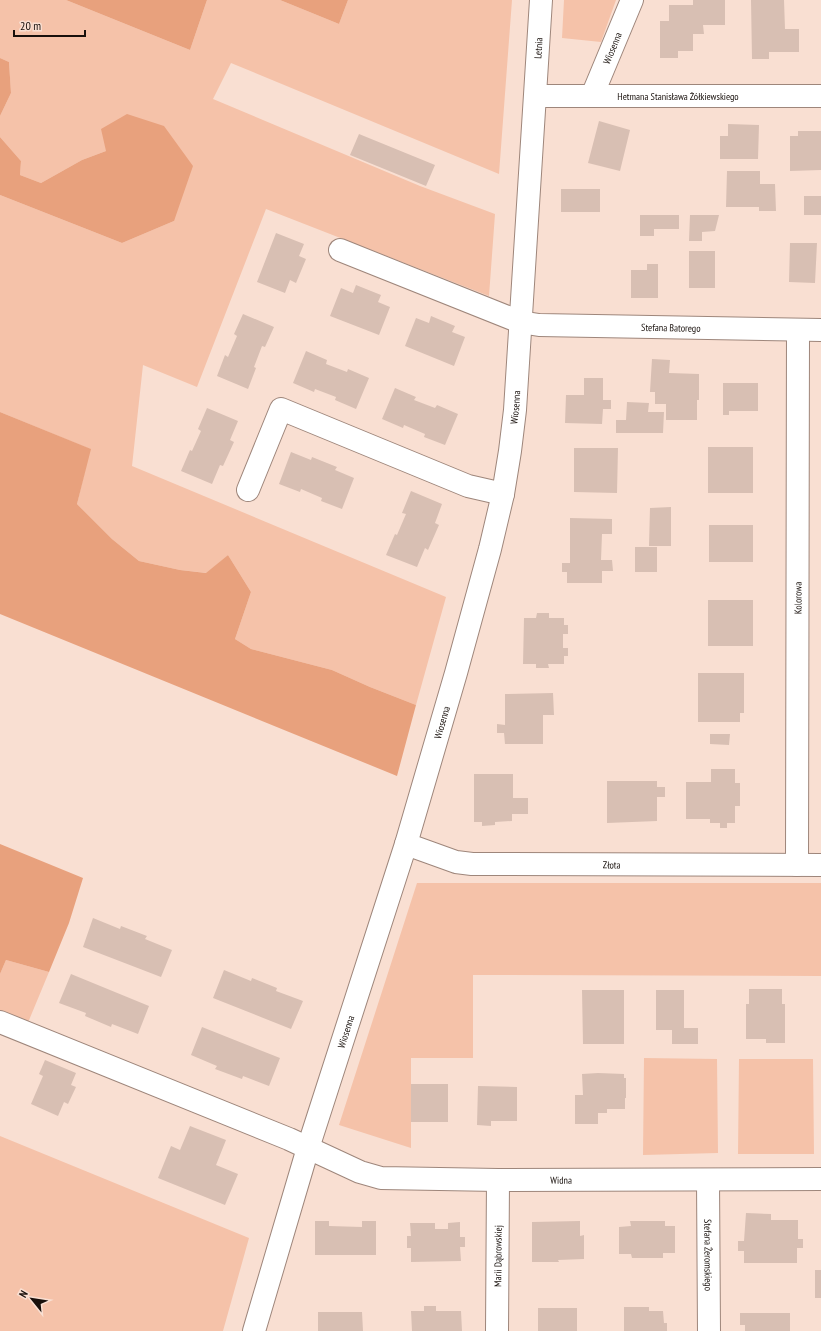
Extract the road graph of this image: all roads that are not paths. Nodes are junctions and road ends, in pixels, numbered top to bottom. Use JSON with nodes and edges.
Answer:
{"nodes":[{"id":1,"x":541,"y":0,"type":"edge"},
{"id":2,"x":632,"y":0,"type":"edge"},
{"id":3,"x":536,"y":96,"type":"junction"},
{"id":4,"x":592,"y":96,"type":"junction"},
{"id":5,"x":821,"y":96,"type":"edge"},
{"id":6,"x":340,"y":250,"type":"dead end"},
{"id":7,"x":520,"y":322,"type":"junction"},
{"id":8,"x":798,"y":330,"type":"junction"},
{"id":9,"x":821,"y":330,"type":"edge"},
{"id":10,"x":248,"y":490,"type":"dead end"},
{"id":11,"x":503,"y":494,"type":"junction"},
{"id":12,"x":406,"y":844,"type":"junction"},
{"id":13,"x":797,"y":865,"type":"junction"},
{"id":14,"x":821,"y":865,"type":"edge"},
{"id":15,"x":0,"y":1022,"type":"edge"},
{"id":16,"x":308,"y":1148,"type":"junction"},
{"id":17,"x":821,"y":1179,"type":"edge"},
{"id":18,"x":498,"y":1180,"type":"junction"},
{"id":19,"x":708,"y":1180,"type":"junction"},
{"id":20,"x":254,"y":1331,"type":"edge"},
{"id":21,"x":497,"y":1331,"type":"edge"},
{"id":22,"x":709,"y":1331,"type":"edge"}],
"edges":[{"from":1,"to":3,"type":"street","name":"Letnia"},
{"from":2,"to":4,"type":"street","name":"Wiosenna"},
{"from":3,"to":4,"type":"street","name":"Hetmana Stanisława Żółkiewskiego"},
{"from":3,"to":7,"type":"street","name":"Wiosenna"},
{"from":4,"to":5,"type":"street","name":"Hetmana Stanisława Żółkiewskiego"},
{"from":6,"to":7,"type":"street","name":"Stefana Batorego"},
{"from":7,"to":8,"type":"street","name":"Stefana Batorego"},
{"from":7,"to":11,"type":"street","name":"Wiosenna"},
{"from":8,"to":9,"type":"street","name":"Stefana Batorego"},
{"from":8,"to":13,"type":"street","name":"Kolorowa"},
{"from":10,"to":11,"type":"street"},
{"from":11,"to":12,"type":"street","name":"Wiosenna"},
{"from":12,"to":13,"type":"street","name":"Złota"},
{"from":12,"to":16,"type":"street","name":"Wiosenna"},
{"from":13,"to":14,"type":"street","name":"Złota"},
{"from":15,"to":16,"type":"street","name":"Widna"},
{"from":16,"to":18,"type":"street","name":"Widna"},
{"from":16,"to":20,"type":"street","name":"Wiosenna"},
{"from":17,"to":19,"type":"street","name":"Widna"},
{"from":18,"to":19,"type":"street","name":"Widna"},
{"from":18,"to":21,"type":"street","name":"Marii Dąbrowskiej"},
{"from":19,"to":22,"type":"street","name":"Stefana Żeromskiego"}]}
